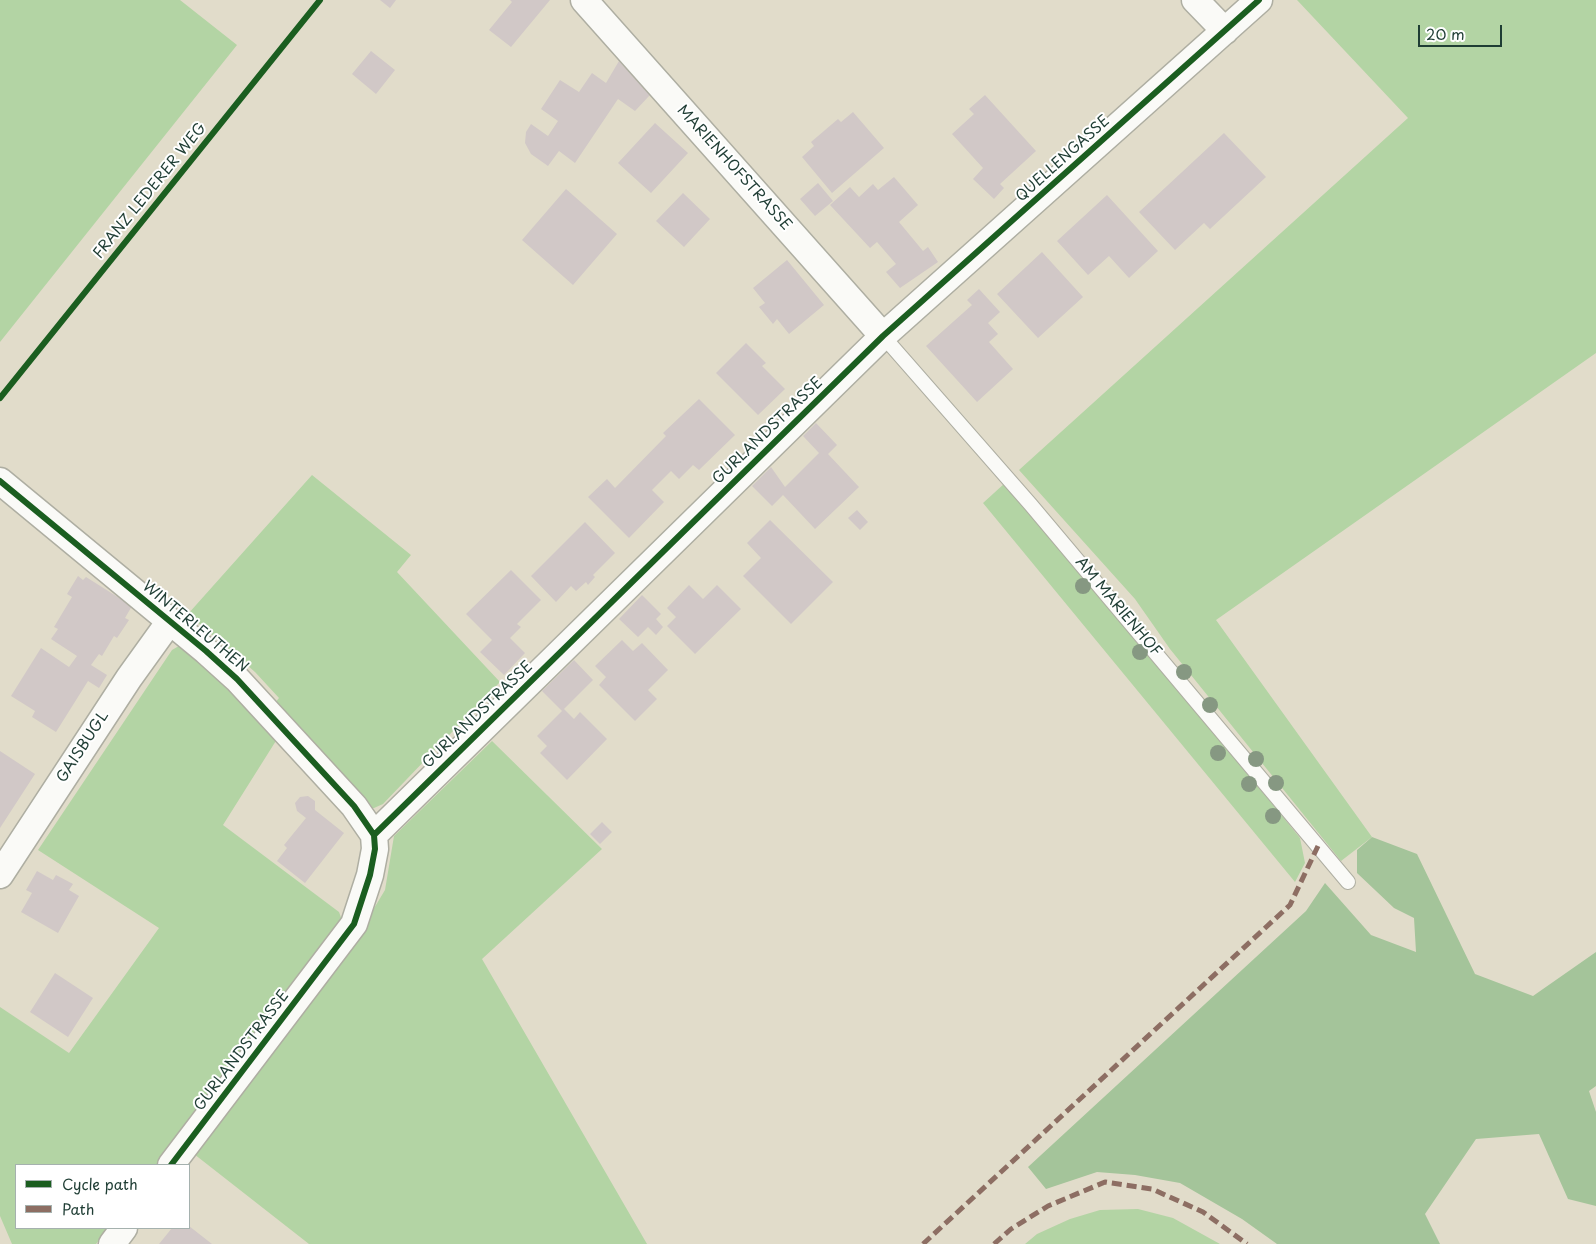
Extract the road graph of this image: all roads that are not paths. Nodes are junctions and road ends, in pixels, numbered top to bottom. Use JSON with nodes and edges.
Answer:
{"nodes":[{"id":1,"x":584,"y":0,"type":"edge"},
{"id":2,"x":1194,"y":0,"type":"edge"},
{"id":3,"x":1260,"y":0,"type":"edge"},
{"id":4,"x":1225,"y":31,"type":"junction"},
{"id":5,"x":883,"y":336,"type":"junction"},
{"id":6,"x":0,"y":481,"type":"edge"},
{"id":7,"x":170,"y":621,"type":"junction"},
{"id":8,"x":374,"y":835,"type":"junction"},
{"id":9,"x":0,"y":876,"type":"edge"},
{"id":10,"x":1348,"y":882,"type":"dead end"},
{"id":11,"x":173,"y":1164,"type":"edge"},
{"id":12,"x":123,"y":1229,"type":"edge"},
{"id":13,"x":112,"y":1244,"type":"edge"}],
"edges":[{"from":1,"to":5,"type":"street","name":"MARIENHOFSTRASSE"},
{"from":2,"to":4,"type":"street"},
{"from":3,"to":4,"type":"street","name":"QUELLENGASSE"},
{"from":4,"to":5,"type":"street","name":"QUELLENGASSE"},
{"from":5,"to":8,"type":"street","name":"GURLANDSTRASSE"},
{"from":5,"to":10,"type":"lane","name":"AM MARIENHOF"},
{"from":6,"to":7,"type":"street","name":"WINTERLEUTHEN"},
{"from":7,"to":8,"type":"street","name":"WINTERLEUTHEN"},
{"from":7,"to":9,"type":"street","name":"GAISBUGL"},
{"from":8,"to":11,"type":"street","name":"GURLANDSTRASSE"},
{"from":12,"to":13,"type":"street"}]}
